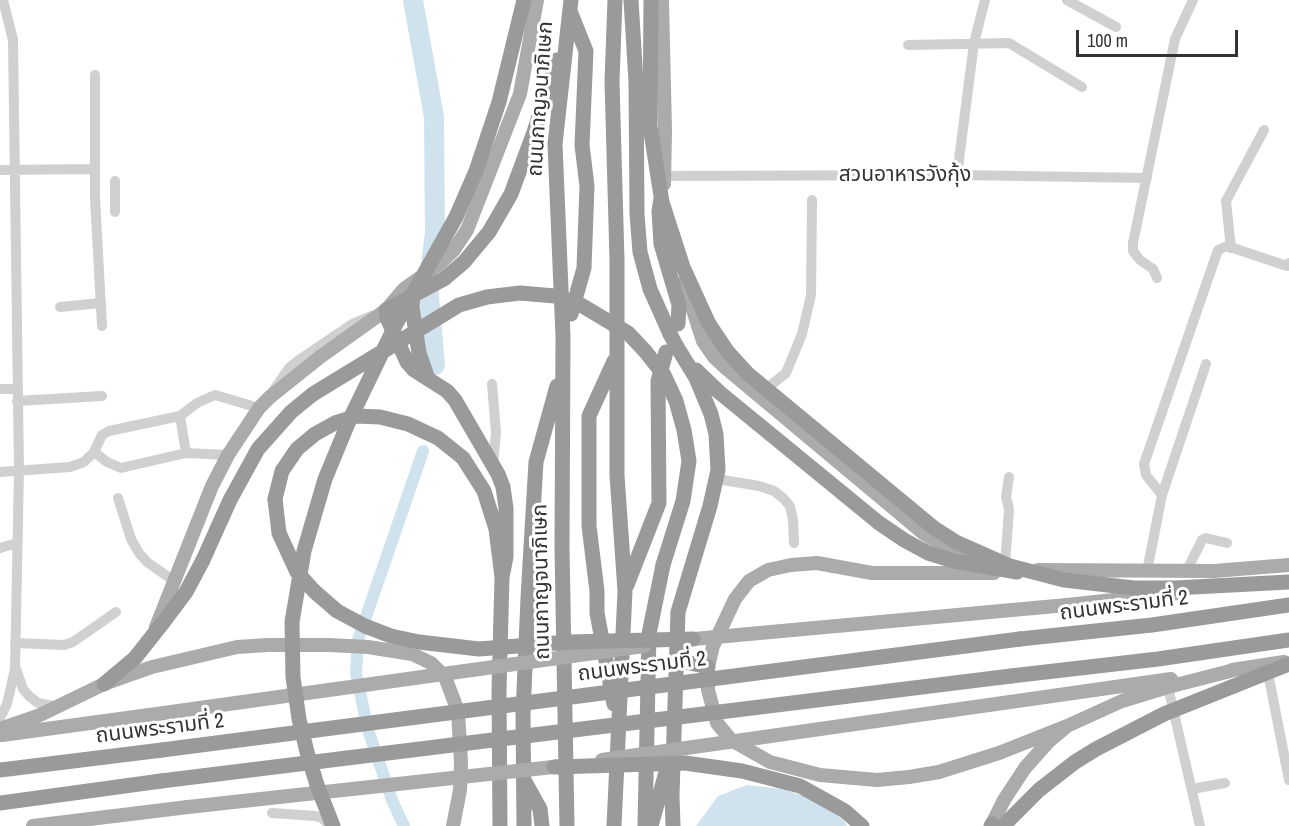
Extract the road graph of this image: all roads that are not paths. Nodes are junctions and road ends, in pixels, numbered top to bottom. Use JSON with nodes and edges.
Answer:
{"nodes":[{"id":1,"x":524,"y":0,"type":"edge"},
{"id":2,"x":537,"y":0,"type":"edge"},
{"id":3,"x":615,"y":0,"type":"edge"},
{"id":4,"x":631,"y":0,"type":"edge"},
{"id":5,"x":651,"y":0,"type":"edge"},
{"id":6,"x":662,"y":0,"type":"edge"},
{"id":7,"x":985,"y":0,"type":"edge"},
{"id":8,"x":1067,"y":0,"type":"edge"},
{"id":9,"x":1193,"y":0,"type":"edge"},
{"id":10,"x":570,"y":4,"type":"edge"},
{"id":11,"x":3,"y":6,"type":"edge"},
{"id":12,"x":1116,"y":27,"type":"dead end"},
{"id":13,"x":566,"y":29,"type":"junction"},
{"id":14,"x":974,"y":43,"type":"junction"},
{"id":15,"x":908,"y":45,"type":"dead end"},
{"id":16,"x":95,"y":75,"type":"dead end"},
{"id":17,"x":1082,"y":87,"type":"dead end"},
{"id":18,"x":1264,"y":130,"type":"dead end"},
{"id":19,"x":95,"y":169,"type":"junction"},
{"id":20,"x":0,"y":170,"type":"edge"},
{"id":21,"x":16,"y":170,"type":"junction"},
{"id":22,"x":957,"y":175,"type":"junction"},
{"id":23,"x":1147,"y":177,"type":"junction"},
{"id":24,"x":663,"y":179,"type":"junction"},
{"id":25,"x":115,"y":181,"type":"dead end"},
{"id":26,"x":115,"y":197,"type":"junction"},
{"id":27,"x":95,"y":198,"type":"junction"},
{"id":28,"x":812,"y":200,"type":"dead end"},
{"id":29,"x":115,"y":212,"type":"dead end"},
{"id":30,"x":1231,"y":248,"type":"junction"},
{"id":31,"x":1289,"y":263,"type":"edge"},
{"id":32,"x":1157,"y":279,"type":"dead end"},
{"id":33,"x":411,"y":292,"type":"junction"},
{"id":34,"x":101,"y":303,"type":"junction"},
{"id":35,"x":60,"y":307,"type":"dead end"},
{"id":36,"x":386,"y":310,"type":"junction"},
{"id":37,"x":102,"y":326,"type":"dead end"},
{"id":38,"x":563,"y":337,"type":"junction"},
{"id":39,"x":675,"y":343,"type":"junction"},
{"id":40,"x":617,"y":355,"type":"junction"},
{"id":41,"x":1206,"y":364,"type":"dead end"},
{"id":42,"x":562,"y":366,"type":"junction"},
{"id":43,"x":428,"y":379,"type":"junction"},
{"id":44,"x":492,"y":384,"type":"dead end"},
{"id":45,"x":0,"y":389,"type":"edge"},
{"id":46,"x":17,"y":389,"type":"junction"},
{"id":47,"x":102,"y":396,"type":"dead end"},
{"id":48,"x":757,"y":396,"type":"junction"},
{"id":49,"x":17,"y":401,"type":"junction"},
{"id":50,"x":259,"y":408,"type":"junction"},
{"id":51,"x":180,"y":416,"type":"junction"},
{"id":52,"x":94,"y":452,"type":"junction"},
{"id":53,"x":186,"y":453,"type":"junction"},
{"id":54,"x":228,"y":455,"type":"junction"},
{"id":55,"x":493,"y":466,"type":"junction"},
{"id":56,"x":19,"y":470,"type":"junction"},
{"id":57,"x":0,"y":472,"type":"edge"},
{"id":58,"x":1009,"y":477,"type":"dead end"},
{"id":59,"x":717,"y":479,"type":"junction"},
{"id":60,"x":1162,"y":495,"type":"junction"},
{"id":61,"x":118,"y":498,"type":"dead end"},
{"id":62,"x":18,"y":543,"type":"junction"},
{"id":63,"x":794,"y":543,"type":"dead end"},
{"id":64,"x":1227,"y":543,"type":"dead end"},
{"id":65,"x":0,"y":548,"type":"edge"},
{"id":66,"x":1005,"y":565,"type":"junction"},
{"id":67,"x":1289,"y":565,"type":"edge"},
{"id":68,"x":1187,"y":570,"type":"junction"},
{"id":69,"x":1132,"y":571,"type":"junction"},
{"id":70,"x":1147,"y":571,"type":"junction"},
{"id":71,"x":1034,"y":575,"type":"junction"},
{"id":72,"x":502,"y":577,"type":"junction"},
{"id":73,"x":1289,"y":580,"type":"edge"},
{"id":74,"x":174,"y":581,"type":"junction"},
{"id":75,"x":625,"y":591,"type":"junction"},
{"id":76,"x":1289,"y":605,"type":"edge"},
{"id":77,"x":116,"y":612,"type":"dead end"},
{"id":78,"x":693,"y":639,"type":"junction"},
{"id":79,"x":150,"y":640,"type":"junction"},
{"id":80,"x":1289,"y":640,"type":"edge"},
{"id":81,"x":15,"y":643,"type":"junction"},
{"id":82,"x":677,"y":660,"type":"junction"},
{"id":83,"x":1289,"y":663,"type":"edge"},
{"id":84,"x":1266,"y":665,"type":"junction"},
{"id":85,"x":708,"y":667,"type":"junction"},
{"id":86,"x":15,"y":669,"type":"junction"},
{"id":87,"x":1238,"y":669,"type":"junction"},
{"id":88,"x":104,"y":684,"type":"junction"},
{"id":89,"x":1168,"y":687,"type":"junction"},
{"id":90,"x":499,"y":690,"type":"junction"},
{"id":91,"x":59,"y":707,"type":"junction"},
{"id":92,"x":523,"y":714,"type":"junction"},
{"id":93,"x":0,"y":718,"type":"edge"},
{"id":94,"x":1067,"y":726,"type":"junction"},
{"id":95,"x":0,"y":729,"type":"edge"},
{"id":96,"x":619,"y":729,"type":"junction"},
{"id":97,"x":0,"y":735,"type":"edge"},
{"id":98,"x":673,"y":746,"type":"junction"},
{"id":99,"x":554,"y":767,"type":"junction"},
{"id":100,"x":0,"y":770,"type":"edge"},
{"id":101,"x":1289,"y":780,"type":"edge"},
{"id":102,"x":524,"y":781,"type":"junction"},
{"id":103,"x":1226,"y":783,"type":"dead end"},
{"id":104,"x":1192,"y":789,"type":"junction"},
{"id":105,"x":0,"y":803,"type":"edge"},
{"id":106,"x":272,"y":813,"type":"dead end"},
{"id":107,"x":58,"y":822,"type":"junction"},
{"id":108,"x":33,"y":826,"type":"edge"},
{"id":109,"x":96,"y":826,"type":"edge"},
{"id":110,"x":332,"y":826,"type":"edge"},
{"id":111,"x":453,"y":826,"type":"edge"},
{"id":112,"x":500,"y":826,"type":"edge"},
{"id":113,"x":524,"y":826,"type":"edge"},
{"id":114,"x":542,"y":826,"type":"edge"},
{"id":115,"x":567,"y":826,"type":"edge"},
{"id":116,"x":614,"y":826,"type":"edge"},
{"id":117,"x":645,"y":826,"type":"edge"},
{"id":118,"x":651,"y":826,"type":"edge"},
{"id":119,"x":673,"y":826,"type":"edge"},
{"id":120,"x":862,"y":826,"type":"edge"},
{"id":121,"x":994,"y":826,"type":"edge"},
{"id":122,"x":1200,"y":826,"type":"edge"}],
"edges":[{"from":1,"to":110,"type":"highway","bridge":true},
{"from":2,"to":33,"type":"main road","bridge":true},
{"from":3,"to":40,"type":"highway"},
{"from":4,"to":39,"type":"highway"},
{"from":5,"to":73,"type":"highway","bridge":true},
{"from":6,"to":24,"type":"main road"},
{"from":7,"to":14,"type":"street"},
{"from":8,"to":12,"type":"street"},
{"from":9,"to":23,"type":"street"},
{"from":10,"to":13,"type":"highway","name":"ถนนกาญจนาภิเษก"},
{"from":10,"to":38,"type":"highway","name":"ถนนกาญจนาภิเษก"},
{"from":11,"to":21,"type":"street"},
{"from":13,"to":33,"type":"highway"},
{"from":13,"to":38,"type":"highway","name":"ถนนกาญจนาภิเษก"},
{"from":14,"to":15,"type":"street"},
{"from":14,"to":17,"type":"street"},
{"from":14,"to":22,"type":"street"},
{"from":16,"to":19,"type":"street"},
{"from":18,"to":30,"type":"street"},
{"from":19,"to":21,"type":"street"},
{"from":19,"to":27,"type":"street"},
{"from":20,"to":21,"type":"street"},
{"from":21,"to":46,"type":"street"},
{"from":22,"to":23,"type":"street","name":"สวนอาหารวังกุ้ง"},
{"from":22,"to":24,"type":"street","name":"สวนอาหารวังกุ้ง"},
{"from":23,"to":32,"type":"street"},
{"from":24,"to":39,"type":"highway"},
{"from":24,"to":48,"type":"main road"},
{"from":25,"to":26,"type":"street"},
{"from":26,"to":27,"type":"street"},
{"from":26,"to":29,"type":"street"},
{"from":27,"to":34,"type":"street"},
{"from":28,"to":48,"type":"street"},
{"from":30,"to":31,"type":"street"},
{"from":30,"to":60,"type":"street"},
{"from":33,"to":36,"type":"highway"},
{"from":33,"to":43,"type":"highway"},
{"from":34,"to":35,"type":"street"},
{"from":34,"to":37,"type":"street"},
{"from":36,"to":43,"type":"highway"},
{"from":36,"to":50,"type":"main road"},
{"from":38,"to":42,"type":"highway","name":"ถนนกาญจนาภิเษก"},
{"from":39,"to":59,"type":"highway"},
{"from":39,"to":71,"type":"highway"},
{"from":39,"to":75,"type":"highway"},
{"from":40,"to":75,"type":"highway"},
{"from":40,"to":96,"type":"highway"},
{"from":41,"to":60,"type":"street"},
{"from":42,"to":92,"type":"highway"},
{"from":42,"to":115,"type":"highway","name":"ถนนกาญจนาภิเษก"},
{"from":43,"to":55,"type":"highway"},
{"from":44,"to":55,"type":"street"},
{"from":45,"to":46,"type":"street"},
{"from":46,"to":49,"type":"street"},
{"from":47,"to":49,"type":"street"},
{"from":48,"to":66,"type":"main road"},
{"from":49,"to":56,"type":"street"},
{"from":50,"to":51,"type":"street"},
{"from":50,"to":54,"type":"main road"},
{"from":51,"to":52,"type":"street"},
{"from":51,"to":53,"type":"street"},
{"from":52,"to":53,"type":"street"},
{"from":52,"to":56,"type":"street"},
{"from":53,"to":54,"type":"street"},
{"from":54,"to":74,"type":"main road"},
{"from":55,"to":72,"type":"highway"},
{"from":56,"to":57,"type":"street"},
{"from":56,"to":62,"type":"street"},
{"from":58,"to":66,"type":"street"},
{"from":59,"to":63,"type":"street"},
{"from":59,"to":82,"type":"highway"},
{"from":60,"to":70,"type":"street"},
{"from":61,"to":74,"type":"street"},
{"from":62,"to":65,"type":"street"},
{"from":62,"to":81,"type":"street"},
{"from":64,"to":68,"type":"street"},
{"from":66,"to":69,"type":"main road"},
{"from":67,"to":68,"type":"main road"},
{"from":68,"to":70,"type":"main road"},
{"from":69,"to":70,"type":"main road"},
{"from":69,"to":71,"type":"main road"},
{"from":71,"to":85,"type":"main road"},
{"from":72,"to":78,"type":"highway","bridge":true},
{"from":72,"to":90,"type":"highway"},
{"from":73,"to":78,"type":"main road","name":"ถนนพระรามที่ 2","bridge":true},
{"from":74,"to":79,"type":"main road"},
{"from":75,"to":96,"type":"highway"},
{"from":76,"to":100,"type":"highway","name":"ถนนพระรามที่ 2","bridge":true},
{"from":77,"to":81,"type":"street"},
{"from":78,"to":97,"type":"main road","name":"ถนนพระรามที่ 2","bridge":true},
{"from":79,"to":88,"type":"highway"},
{"from":79,"to":117,"type":"highway","bridge":true},
{"from":80,"to":105,"type":"highway","bridge":true},
{"from":81,"to":86,"type":"street"},
{"from":82,"to":85,"type":"highway"},
{"from":82,"to":98,"type":"highway"},
{"from":83,"to":84,"type":"main road"},
{"from":83,"to":121,"type":"highway","bridge":true},
{"from":84,"to":87,"type":"main road"},
{"from":84,"to":101,"type":"street"},
{"from":85,"to":94,"type":"main road"},
{"from":86,"to":91,"type":"street"},
{"from":86,"to":93,"type":"street"},
{"from":87,"to":89,"type":"main road"},
{"from":87,"to":99,"type":"main road","bridge":true},
{"from":88,"to":91,"type":"main road"},
{"from":88,"to":111,"type":"main road"},
{"from":89,"to":94,"type":"main road"},
{"from":89,"to":104,"type":"street"},
{"from":90,"to":92,"type":"highway"},
{"from":90,"to":112,"type":"highway"},
{"from":91,"to":95,"type":"main road"},
{"from":92,"to":102,"type":"highway"},
{"from":94,"to":121,"type":"main road"},
{"from":96,"to":116,"type":"highway"},
{"from":98,"to":118,"type":"highway"},
{"from":98,"to":119,"type":"highway"},
{"from":99,"to":107,"type":"main road","bridge":true},
{"from":99,"to":120,"type":"highway","bridge":true},
{"from":102,"to":113,"type":"highway"},
{"from":102,"to":114,"type":"highway"},
{"from":103,"to":104,"type":"street"},
{"from":104,"to":122,"type":"street"},
{"from":106,"to":110,"type":"street"},
{"from":107,"to":108,"type":"main road"},
{"from":107,"to":109,"type":"main road"}]}
